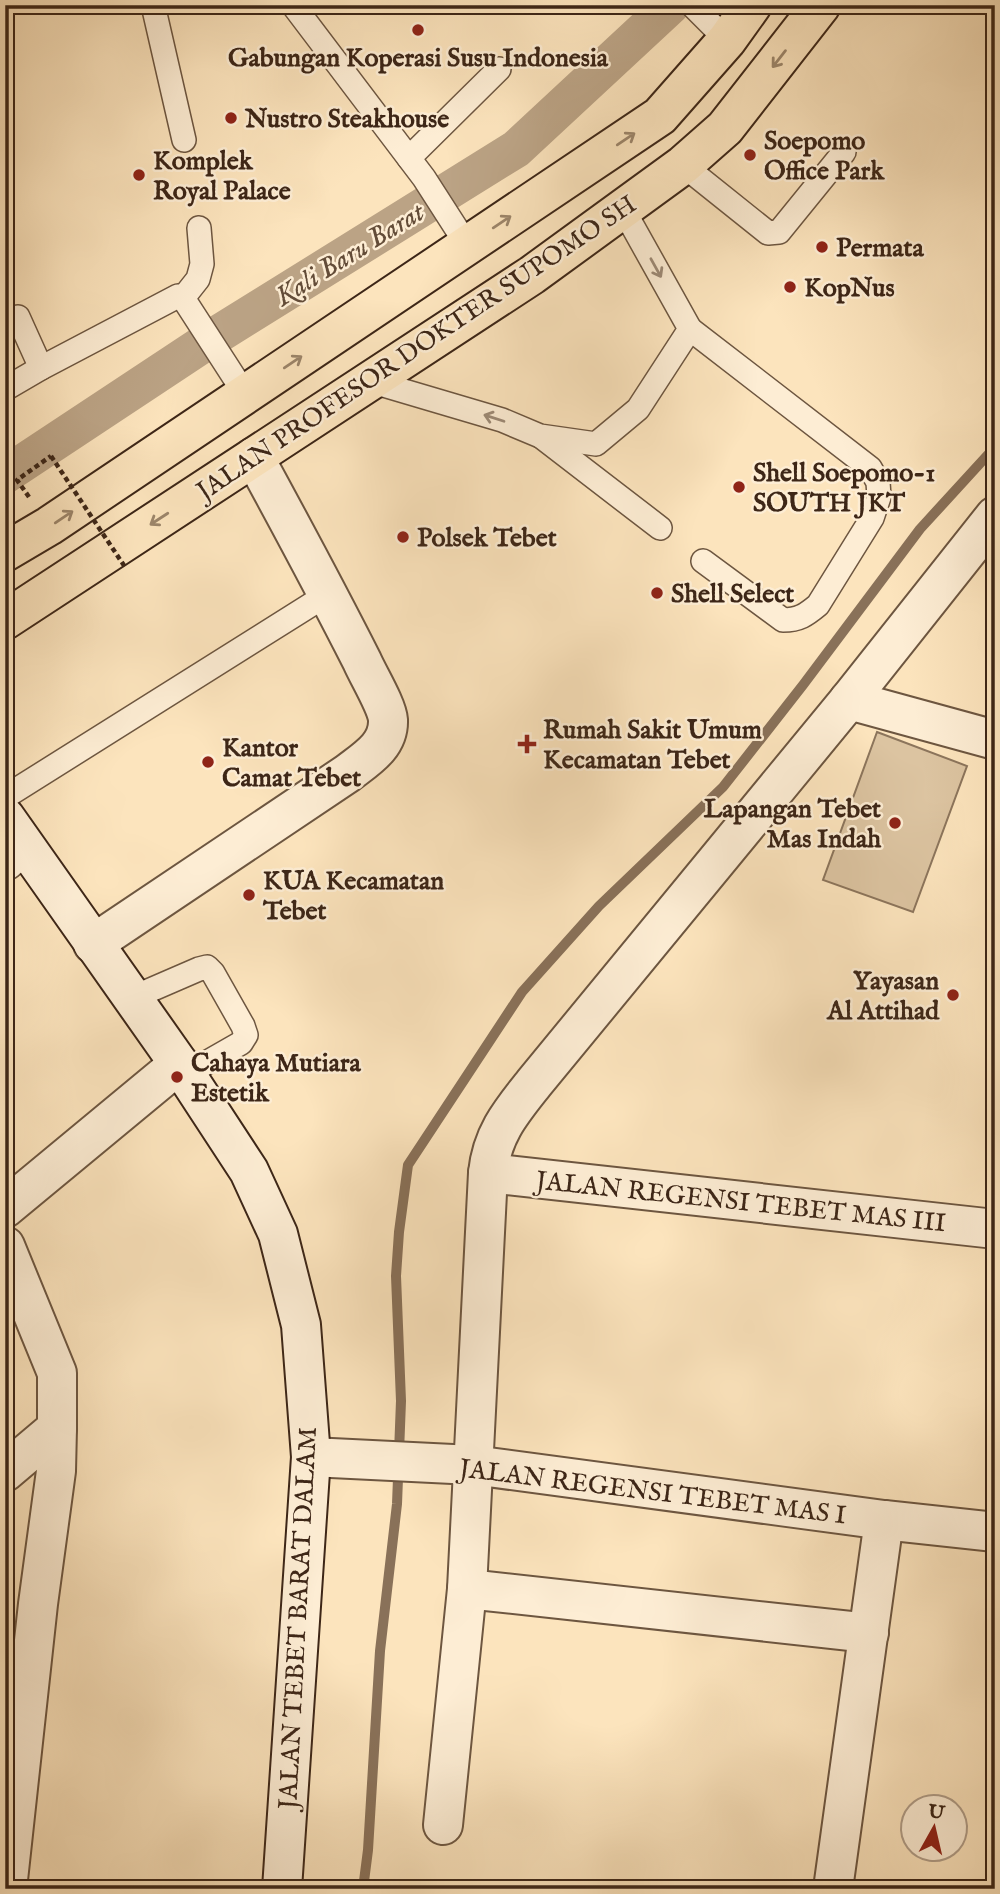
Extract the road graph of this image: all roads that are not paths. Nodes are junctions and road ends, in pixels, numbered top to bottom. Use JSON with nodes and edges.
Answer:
{"nodes":[{"id":1,"x":153,"y":5,"type":"edge"},
{"id":2,"x":293,"y":5,"type":"edge"},
{"id":3,"x":692,"y":5,"type":"edge"},
{"id":4,"x":752,"y":5,"type":"edge"},
{"id":5,"x":821,"y":5,"type":"edge"},
{"id":6,"x":727,"y":40,"type":"junction"},
{"id":7,"x":499,"y":69,"type":"dead end"},
{"id":8,"x":678,"y":96,"type":"junction"},
{"id":9,"x":716,"y":137,"type":"junction"},
{"id":10,"x":184,"y":140,"type":"dead end"},
{"id":11,"x":844,"y":152,"type":"dead end"},
{"id":12,"x":409,"y":158,"type":"junction"},
{"id":13,"x":683,"y":165,"type":"junction"},
{"id":14,"x":623,"y":209,"type":"junction"},
{"id":15,"x":199,"y":228,"type":"dead end"},
{"id":16,"x":461,"y":237,"type":"junction"},
{"id":17,"x":183,"y":298,"type":"junction"},
{"id":18,"x":18,"y":317,"type":"dead end"},
{"id":19,"x":690,"y":329,"type":"junction"},
{"id":20,"x":41,"y":368,"type":"junction"},
{"id":21,"x":370,"y":380,"type":"junction"},
{"id":22,"x":5,"y":389,"type":"edge"},
{"id":23,"x":245,"y":394,"type":"junction"},
{"id":24,"x":540,"y":436,"type":"junction"},
{"id":25,"x":254,"y":457,"type":"junction"},
{"id":26,"x":995,"y":516,"type":"edge"},
{"id":27,"x":660,"y":528,"type":"dead end"},
{"id":28,"x":5,"y":552,"type":"edge"},
{"id":29,"x":703,"y":561,"type":"dead end"},
{"id":30,"x":328,"y":594,"type":"junction"},
{"id":31,"x":5,"y":620,"type":"edge"},
{"id":32,"x":849,"y":700,"type":"junction"},
{"id":33,"x":995,"y":740,"type":"edge"},
{"id":34,"x":5,"y":797,"type":"edge"},
{"id":35,"x":5,"y":817,"type":"edge"},
{"id":36,"x":17,"y":859,"type":"edge"},
{"id":37,"x":93,"y":944,"type":"junction"},
{"id":38,"x":132,"y":999,"type":"junction"},
{"id":39,"x":182,"y":1069,"type":"junction"},
{"id":40,"x":488,"y":1172,"type":"junction"},
{"id":41,"x":5,"y":1208,"type":"edge"},
{"id":42,"x":995,"y":1228,"type":"edge"},
{"id":43,"x":5,"y":1246,"type":"edge"},
{"id":44,"x":57,"y":1428,"type":"junction"},
{"id":45,"x":322,"y":1457,"type":"junction"},
{"id":46,"x":457,"y":1464,"type":"junction"},
{"id":47,"x":5,"y":1472,"type":"edge"},
{"id":48,"x":884,"y":1520,"type":"junction"},
{"id":49,"x":995,"y":1532,"type":"edge"},
{"id":50,"x":467,"y":1589,"type":"junction"},
{"id":51,"x":869,"y":1633,"type":"junction"},
{"id":52,"x":443,"y":1825,"type":"dead end"},
{"id":53,"x":7,"y":1889,"type":"edge"},
{"id":54,"x":282,"y":1889,"type":"edge"},
{"id":55,"x":832,"y":1889,"type":"edge"}],
"edges":[{"from":1,"to":10,"type":"lane"},
{"from":2,"to":12,"type":"lane"},
{"from":3,"to":6,"type":"lane"},
{"from":4,"to":6,"type":"main road"},
{"from":5,"to":9,"type":"main road","name":"JALAN PROFESOR DOKTER SUPOMO SH","one_way":true},
{"from":6,"to":8,"type":"main road"},
{"from":7,"to":12,"type":"lane"},
{"from":8,"to":9,"type":"main road"},
{"from":16,"to":8,"type":"main road","one_way":true},
{"from":9,"to":13,"type":"main road","name":"JALAN PROFESOR DOKTER SUPOMO SH"},
{"from":11,"to":13,"type":"lane"},
{"from":12,"to":16,"type":"lane"},
{"from":13,"to":14,"type":"main road","name":"JALAN PROFESOR DOKTER SUPOMO SH"},
{"from":14,"to":19,"type":"lane","one_way":true},
{"from":14,"to":21,"type":"main road","name":"JALAN PROFESOR DOKTER SUPOMO SH"},
{"from":15,"to":17,"type":"lane"},
{"from":23,"to":16,"type":"main road","one_way":true},
{"from":17,"to":20,"type":"lane"},
{"from":17,"to":23,"type":"lane"},
{"from":18,"to":20,"type":"lane"},
{"from":19,"to":24,"type":"lane"},
{"from":19,"to":29,"type":"lane"},
{"from":20,"to":22,"type":"lane"},
{"from":24,"to":21,"type":"lane","one_way":true},
{"from":21,"to":25,"type":"main road","name":"JALAN PROFESOR DOKTER SUPOMO SH"},
{"from":28,"to":23,"type":"main road","one_way":true},
{"from":24,"to":27,"type":"lane"},
{"from":25,"to":30,"type":"street"},
{"from":25,"to":31,"type":"main road","name":"JALAN PROFESOR DOKTER SUPOMO SH","one_way":true},
{"from":26,"to":32,"type":"street"},
{"from":30,"to":34,"type":"lane"},
{"from":30,"to":37,"type":"street"},
{"from":32,"to":33,"type":"street"},
{"from":32,"to":40,"type":"street"},
{"from":35,"to":36,"type":"street","name":"JALAN TEBET BARAT DALAM"},
{"from":36,"to":37,"type":"street","name":"JALAN TEBET BARAT DALAM"},
{"from":37,"to":38,"type":"street","name":"JALAN TEBET BARAT DALAM"},
{"from":38,"to":39,"type":"street","name":"JALAN TEBET BARAT DALAM"},
{"from":38,"to":39,"type":"lane"},
{"from":39,"to":41,"type":"street"},
{"from":39,"to":45,"type":"street","name":"JALAN TEBET BARAT DALAM"},
{"from":40,"to":42,"type":"street","name":"JALAN REGENSI TEBET MAS III"},
{"from":40,"to":46,"type":"street"},
{"from":43,"to":44,"type":"street"},
{"from":44,"to":47,"type":"street"},
{"from":44,"to":53,"type":"street"},
{"from":45,"to":46,"type":"street","name":"JALAN REGENSI TEBET MAS I"},
{"from":45,"to":54,"type":"street","name":"JALAN TEBET BARAT DALAM"},
{"from":46,"to":48,"type":"street","name":"JALAN REGENSI TEBET MAS I"},
{"from":46,"to":50,"type":"street"},
{"from":48,"to":49,"type":"street","name":"JALAN REGENSI TEBET MAS I"},
{"from":48,"to":51,"type":"street"},
{"from":50,"to":51,"type":"street"},
{"from":50,"to":52,"type":"street"},
{"from":51,"to":55,"type":"street"}]}
